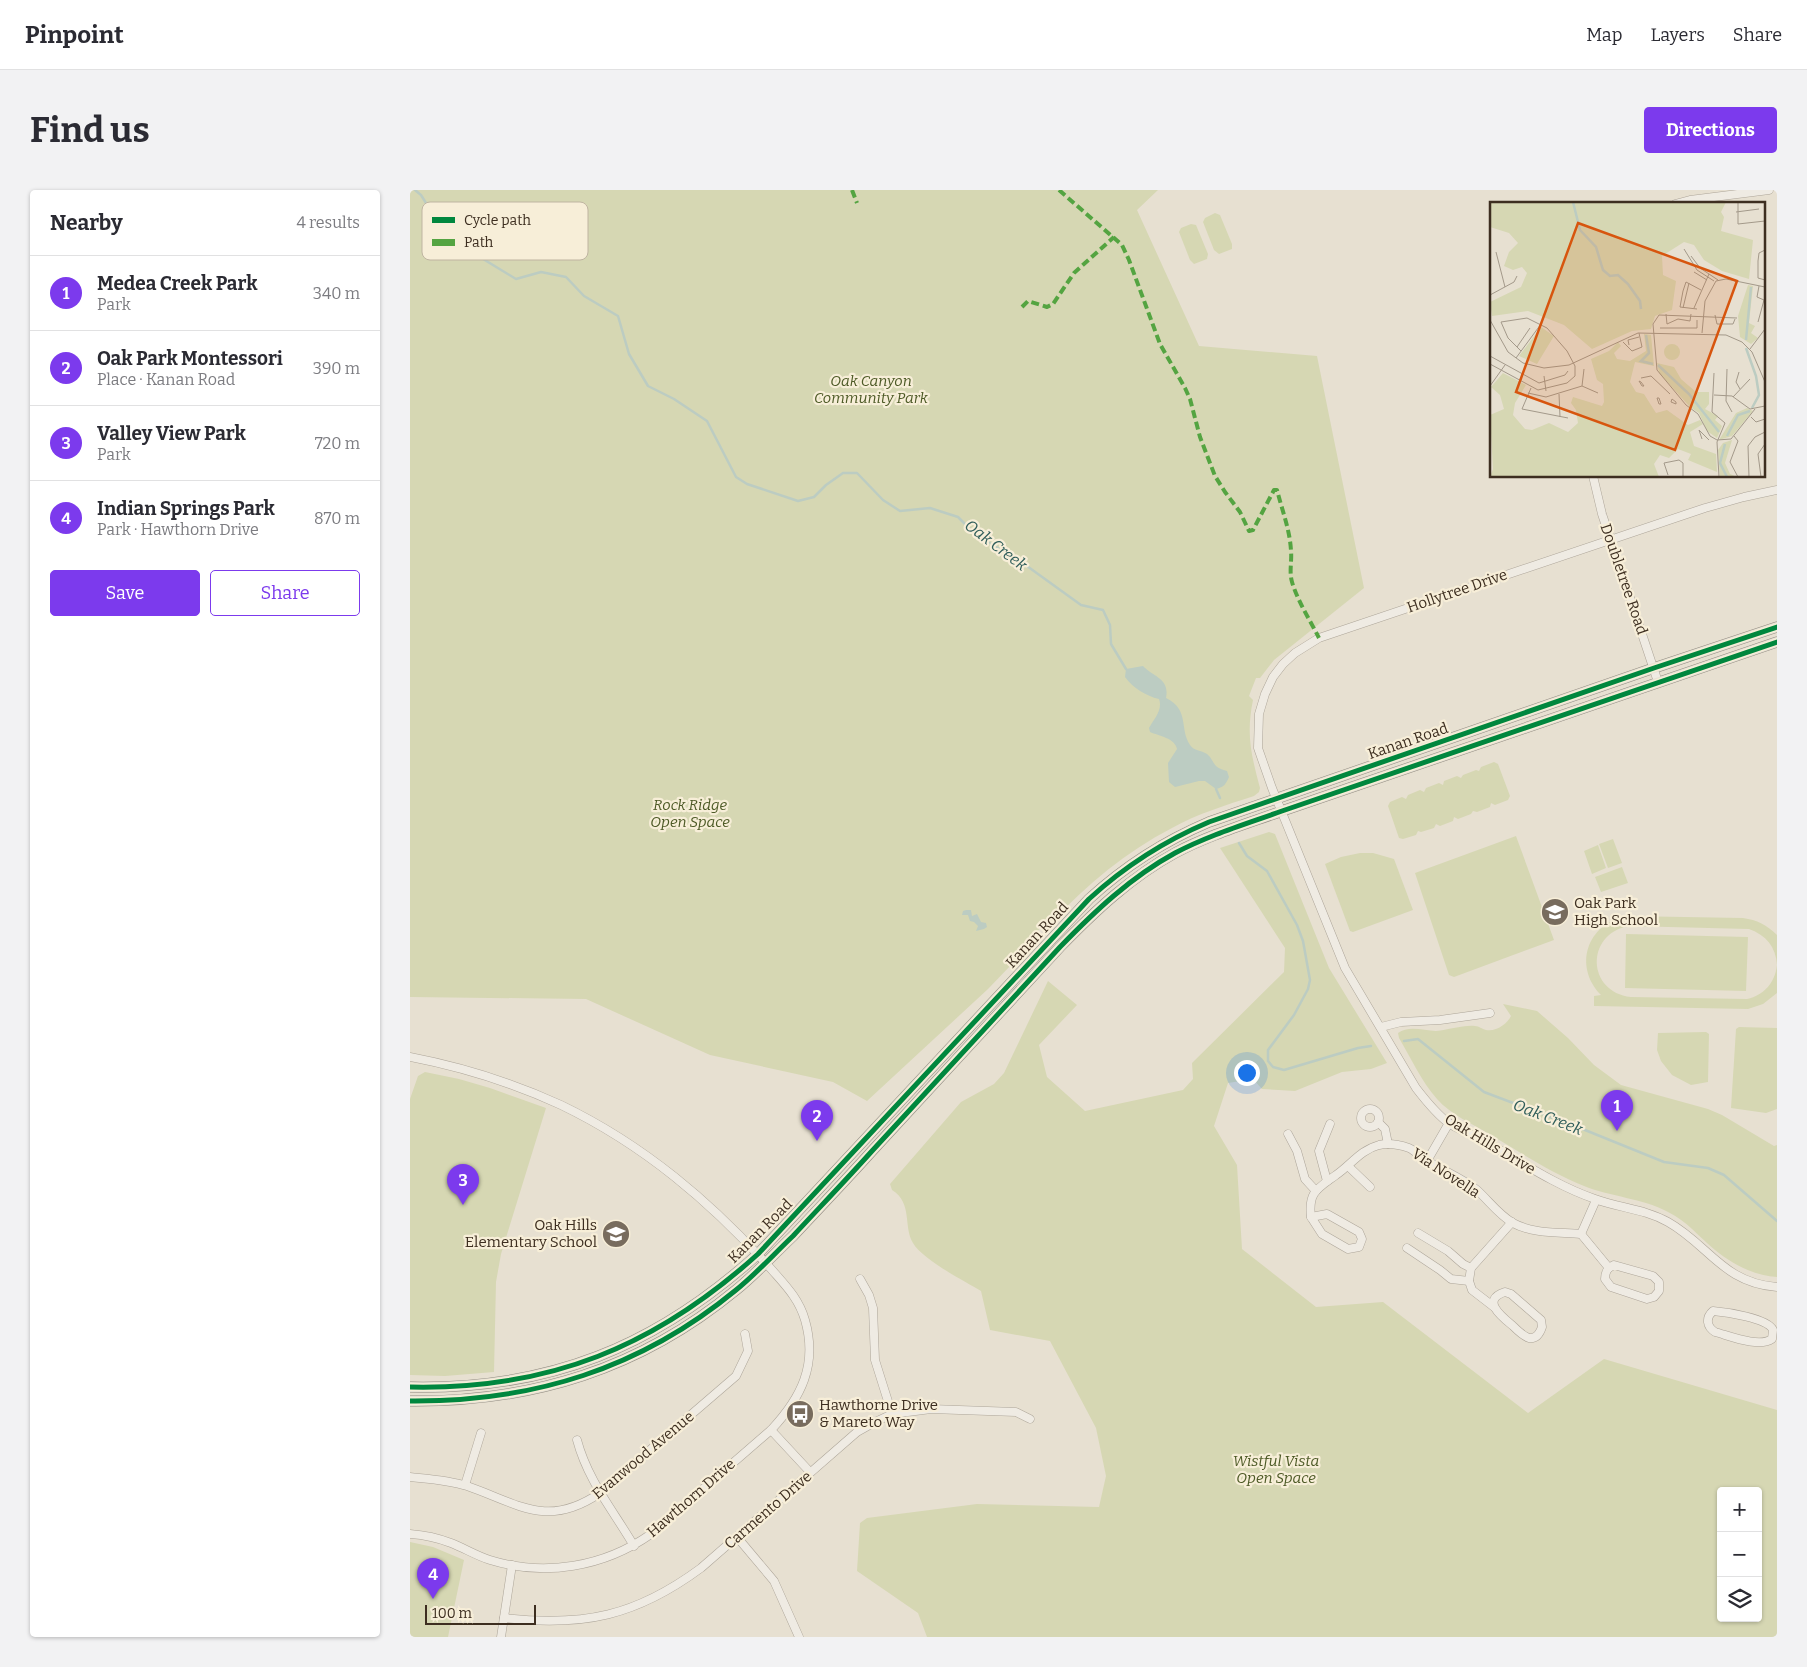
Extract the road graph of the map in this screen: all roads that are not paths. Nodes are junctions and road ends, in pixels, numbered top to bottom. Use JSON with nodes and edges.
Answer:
{"nodes":[{"id":1,"x":1769,"y":190,"type":"edge"},
{"id":2,"x":1682,"y":202,"type":"edge"},
{"id":3,"x":1593,"y":478,"type":"edge"},
{"id":4,"x":1777,"y":490,"type":"edge"},
{"id":5,"x":1610,"y":540,"type":"junction"},
{"id":6,"x":1777,"y":627,"type":"edge"},
{"id":7,"x":1777,"y":642,"type":"edge"},
{"id":8,"x":1654,"y":668,"type":"junction"},
{"id":9,"x":1658,"y":682,"type":"junction"},
{"id":10,"x":1277,"y":799,"type":"junction"},
{"id":11,"x":1282,"y":811,"type":"junction"},
{"id":12,"x":1490,"y":1013,"type":"dead end"},
{"id":13,"x":1381,"y":1027,"type":"junction"},
{"id":14,"x":411,"y":1060,"type":"edge"},
{"id":15,"x":1378,"y":1122,"type":"dead end"},
{"id":16,"x":1449,"y":1123,"type":"junction"},
{"id":17,"x":1330,"y":1124,"type":"dead end"},
{"id":18,"x":1288,"y":1134,"type":"dead end"},
{"id":19,"x":1388,"y":1144,"type":"junction"},
{"id":20,"x":1427,"y":1161,"type":"junction"},
{"id":21,"x":1348,"y":1166,"type":"junction"},
{"id":22,"x":1328,"y":1181,"type":"junction"},
{"id":23,"x":1370,"y":1187,"type":"dead end"},
{"id":24,"x":1316,"y":1191,"type":"junction"},
{"id":25,"x":1596,"y":1200,"type":"junction"},
{"id":26,"x":1311,"y":1217,"type":"junction"},
{"id":27,"x":1512,"y":1222,"type":"junction"},
{"id":28,"x":1418,"y":1233,"type":"dead end"},
{"id":29,"x":1580,"y":1234,"type":"junction"},
{"id":30,"x":1407,"y":1248,"type":"dead end"},
{"id":31,"x":758,"y":1254,"type":"junction"},
{"id":32,"x":766,"y":1263,"type":"junction"},
{"id":33,"x":1472,"y":1268,"type":"junction"},
{"id":34,"x":1608,"y":1268,"type":"junction"},
{"id":35,"x":860,"y":1279,"type":"dead end"},
{"id":36,"x":1469,"y":1281,"type":"junction"},
{"id":37,"x":1777,"y":1287,"type":"edge"},
{"id":38,"x":1494,"y":1306,"type":"junction"},
{"id":39,"x":745,"y":1334,"type":"dead end"},
{"id":40,"x":1774,"y":1341,"type":"edge"},
{"id":41,"x":410,"y":1387,"type":"edge"},
{"id":42,"x":410,"y":1401,"type":"edge"},
{"id":43,"x":892,"y":1414,"type":"junction"},
{"id":44,"x":1030,"y":1419,"type":"dead end"},
{"id":45,"x":771,"y":1430,"type":"junction"},
{"id":46,"x":481,"y":1433,"type":"dead end"},
{"id":47,"x":577,"y":1440,"type":"dead end"},
{"id":48,"x":810,"y":1472,"type":"junction"},
{"id":49,"x":410,"y":1477,"type":"edge"},
{"id":50,"x":465,"y":1485,"type":"junction"},
{"id":51,"x":600,"y":1493,"type":"junction"},
{"id":52,"x":410,"y":1534,"type":"edge"},
{"id":53,"x":737,"y":1537,"type":"junction"},
{"id":54,"x":634,"y":1546,"type":"junction"},
{"id":55,"x":512,"y":1565,"type":"junction"},
{"id":56,"x":504,"y":1618,"type":"junction"},
{"id":57,"x":501,"y":1637,"type":"edge"},
{"id":58,"x":799,"y":1637,"type":"edge"}],
"edges":[{"from":1,"to":2,"type":"street"},
{"from":3,"to":5,"type":"street","name":"Doubletree Road"},
{"from":4,"to":5,"type":"street","name":"Hollytree Drive"},
{"from":5,"to":8,"type":"street","name":"Doubletree Road"},
{"from":5,"to":10,"type":"street","name":"Hollytree Drive"},
{"from":6,"to":8,"type":"main road","name":"Kanan Road"},
{"from":7,"to":9,"type":"main road","name":"Kanan Road"},
{"from":8,"to":9,"type":"street","name":"Doubletree Road"},
{"from":8,"to":10,"type":"main road","name":"Kanan Road"},
{"from":9,"to":11,"type":"main road","name":"Kanan Road"},
{"from":10,"to":11,"type":"street","name":"Oak Hills Drive"},
{"from":10,"to":31,"type":"main road","name":"Kanan Road"},
{"from":11,"to":13,"type":"street","name":"Oak Hills Drive"},
{"from":11,"to":32,"type":"main road","name":"Kanan Road"},
{"from":12,"to":13,"type":"street"},
{"from":13,"to":16,"type":"street","name":"Oak Hills Drive"},
{"from":14,"to":31,"type":"street","name":"Hawthorn Drive"},
{"from":15,"to":19,"type":"street"},
{"from":16,"to":20,"type":"street"},
{"from":16,"to":25,"type":"street","name":"Oak Hills Drive"},
{"from":17,"to":22,"type":"street"},
{"from":18,"to":24,"type":"street"},
{"from":19,"to":20,"type":"street","name":"Via Novella"},
{"from":19,"to":21,"type":"street"},
{"from":20,"to":27,"type":"street","name":"Via Novella"},
{"from":21,"to":22,"type":"street"},
{"from":21,"to":23,"type":"street"},
{"from":22,"to":24,"type":"street"},
{"from":24,"to":26,"type":"street"},
{"from":25,"to":29,"type":"street"},
{"from":25,"to":37,"type":"street","name":"Oak Hills Drive"},
{"from":26,"to":26,"type":"street"},
{"from":27,"to":29,"type":"street","name":"Via Novella"},
{"from":27,"to":33,"type":"street"},
{"from":28,"to":33,"type":"street"},
{"from":29,"to":34,"type":"street"},
{"from":30,"to":36,"type":"street"},
{"from":31,"to":32,"type":"street","name":"Hawthorn Drive"},
{"from":31,"to":41,"type":"main road","name":"Kanan Road"},
{"from":32,"to":42,"type":"main road","name":"Kanan Road"},
{"from":32,"to":45,"type":"street","name":"Hawthorn Drive"},
{"from":33,"to":36,"type":"street"},
{"from":34,"to":34,"type":"street"},
{"from":35,"to":43,"type":"street"},
{"from":36,"to":38,"type":"street"},
{"from":38,"to":38,"type":"street"},
{"from":39,"to":51,"type":"street","name":"Evanwood Avenue"},
{"from":40,"to":40,"type":"street"},
{"from":43,"to":44,"type":"street","name":"Carmento Drive"},
{"from":43,"to":48,"type":"street","name":"Carmento Drive"},
{"from":45,"to":48,"type":"street"},
{"from":45,"to":54,"type":"street","name":"Hawthorn Drive"},
{"from":46,"to":50,"type":"street"},
{"from":47,"to":51,"type":"street"},
{"from":48,"to":53,"type":"street","name":"Carmento Drive"},
{"from":49,"to":50,"type":"street","name":"Evanwood Avenue"},
{"from":50,"to":51,"type":"street","name":"Evanwood Avenue"},
{"from":51,"to":54,"type":"street"},
{"from":52,"to":55,"type":"street","name":"Hawthorn Drive"},
{"from":53,"to":56,"type":"street","name":"Carmento Drive"},
{"from":53,"to":58,"type":"street"},
{"from":54,"to":55,"type":"street","name":"Hawthorn Drive"},
{"from":55,"to":56,"type":"street"},
{"from":56,"to":57,"type":"street"}]}
